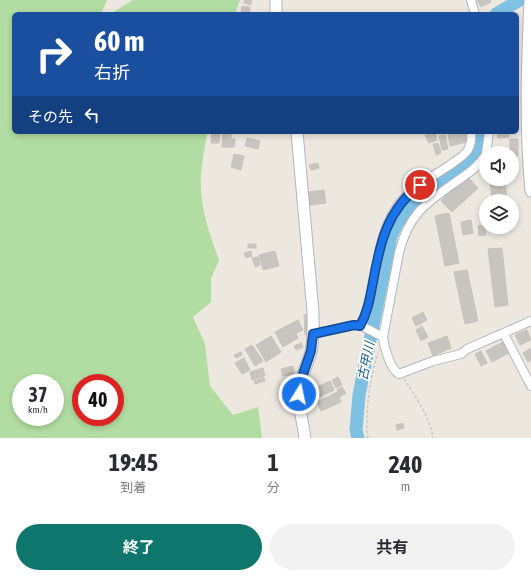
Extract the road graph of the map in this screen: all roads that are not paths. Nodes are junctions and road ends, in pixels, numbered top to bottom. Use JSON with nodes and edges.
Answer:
{"nodes":[{"id":1,"x":276,"y":0,"type":"edge"},
{"id":2,"x":471,"y":0,"type":"edge"},
{"id":3,"x":530,"y":3,"type":"edge"},
{"id":4,"x":276,"y":12,"type":"edge"},
{"id":5,"x":474,"y":12,"type":"edge"},
{"id":6,"x":529,"y":61,"type":"edge"},
{"id":7,"x":297,"y":134,"type":"edge"},
{"id":8,"x":471,"y":134,"type":"edge"},
{"id":9,"x":489,"y":134,"type":"edge"},
{"id":10,"x":487,"y":146,"type":"edge"},
{"id":11,"x":479,"y":164,"type":"edge"},
{"id":12,"x":531,"y":191,"type":"edge"},
{"id":13,"x":531,"y":321,"type":"edge"},
{"id":14,"x":363,"y":327,"type":"junction"},
{"id":15,"x":313,"y":334,"type":"junction"},
{"id":16,"x":504,"y":334,"type":"junction"},
{"id":17,"x":382,"y":339,"type":"junction"},
{"id":18,"x":531,"y":386,"type":"edge"},
{"id":19,"x":305,"y":438,"type":"edge"}],
"edges":[{"from":1,"to":4,"type":"street"},
{"from":2,"to":5,"type":"street"},
{"from":3,"to":6,"type":"street"},
{"from":6,"to":12,"type":"street"},
{"from":7,"to":15,"type":"street"},
{"from":8,"to":14,"type":"street"},
{"from":9,"to":10,"type":"street"},
{"from":11,"to":17,"type":"street"},
{"from":13,"to":16,"type":"street"},
{"from":14,"to":15,"type":"street"},
{"from":14,"to":17,"type":"street"},
{"from":15,"to":19,"type":"street"},
{"from":16,"to":17,"type":"street"},
{"from":16,"to":18,"type":"street"}]}
